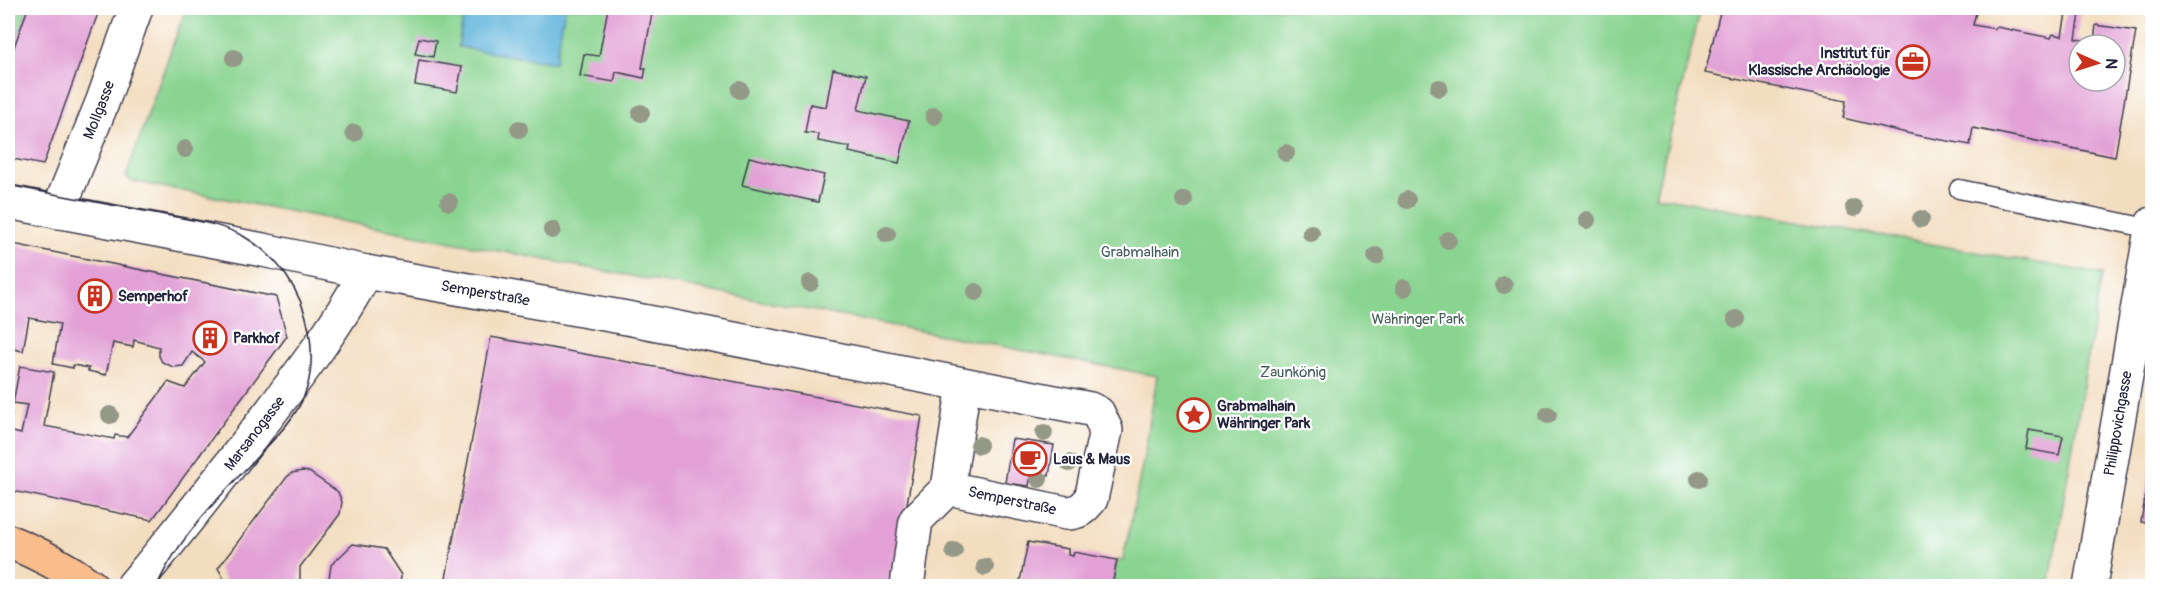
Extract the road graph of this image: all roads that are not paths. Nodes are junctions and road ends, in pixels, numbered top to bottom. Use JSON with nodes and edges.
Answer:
{"nodes":[{"id":1,"x":136,"y":8,"type":"edge"},
{"id":2,"x":1959,"y":189,"type":"dead end"},
{"id":3,"x":8,"y":202,"type":"edge"},
{"id":4,"x":58,"y":212,"type":"junction"},
{"id":5,"x":2152,"y":224,"type":"edge"},
{"id":6,"x":2152,"y":229,"type":"edge"},
{"id":7,"x":366,"y":272,"type":"junction"},
{"id":8,"x":964,"y":385,"type":"junction"},
{"id":9,"x":948,"y":488,"type":"junction"},
{"id":10,"x":8,"y":541,"type":"edge"},
{"id":11,"x":91,"y":586,"type":"edge"},
{"id":12,"x":133,"y":586,"type":"edge"},
{"id":13,"x":907,"y":586,"type":"edge"},
{"id":14,"x":2090,"y":586,"type":"edge"}],
"edges":[{"from":1,"to":4,"type":"street","name":"Mollgasse"},
{"from":2,"to":6,"type":"lane"},
{"from":3,"to":4,"type":"street","name":"Semperstraße"},
{"from":4,"to":7,"type":"street","name":"Semperstraße"},
{"from":5,"to":6,"type":"street","name":"Philippovichgasse"},
{"from":6,"to":14,"type":"street","name":"Philippovichgasse"},
{"from":7,"to":8,"type":"street","name":"Semperstraße"},
{"from":7,"to":12,"type":"street","name":"Marsanogasse"},
{"from":8,"to":9,"type":"street","name":"Semperstraße"},
{"from":8,"to":9,"type":"street","name":"Semperstraße"},
{"from":9,"to":13,"type":"street"},
{"from":10,"to":11,"type":"main road"}]}
